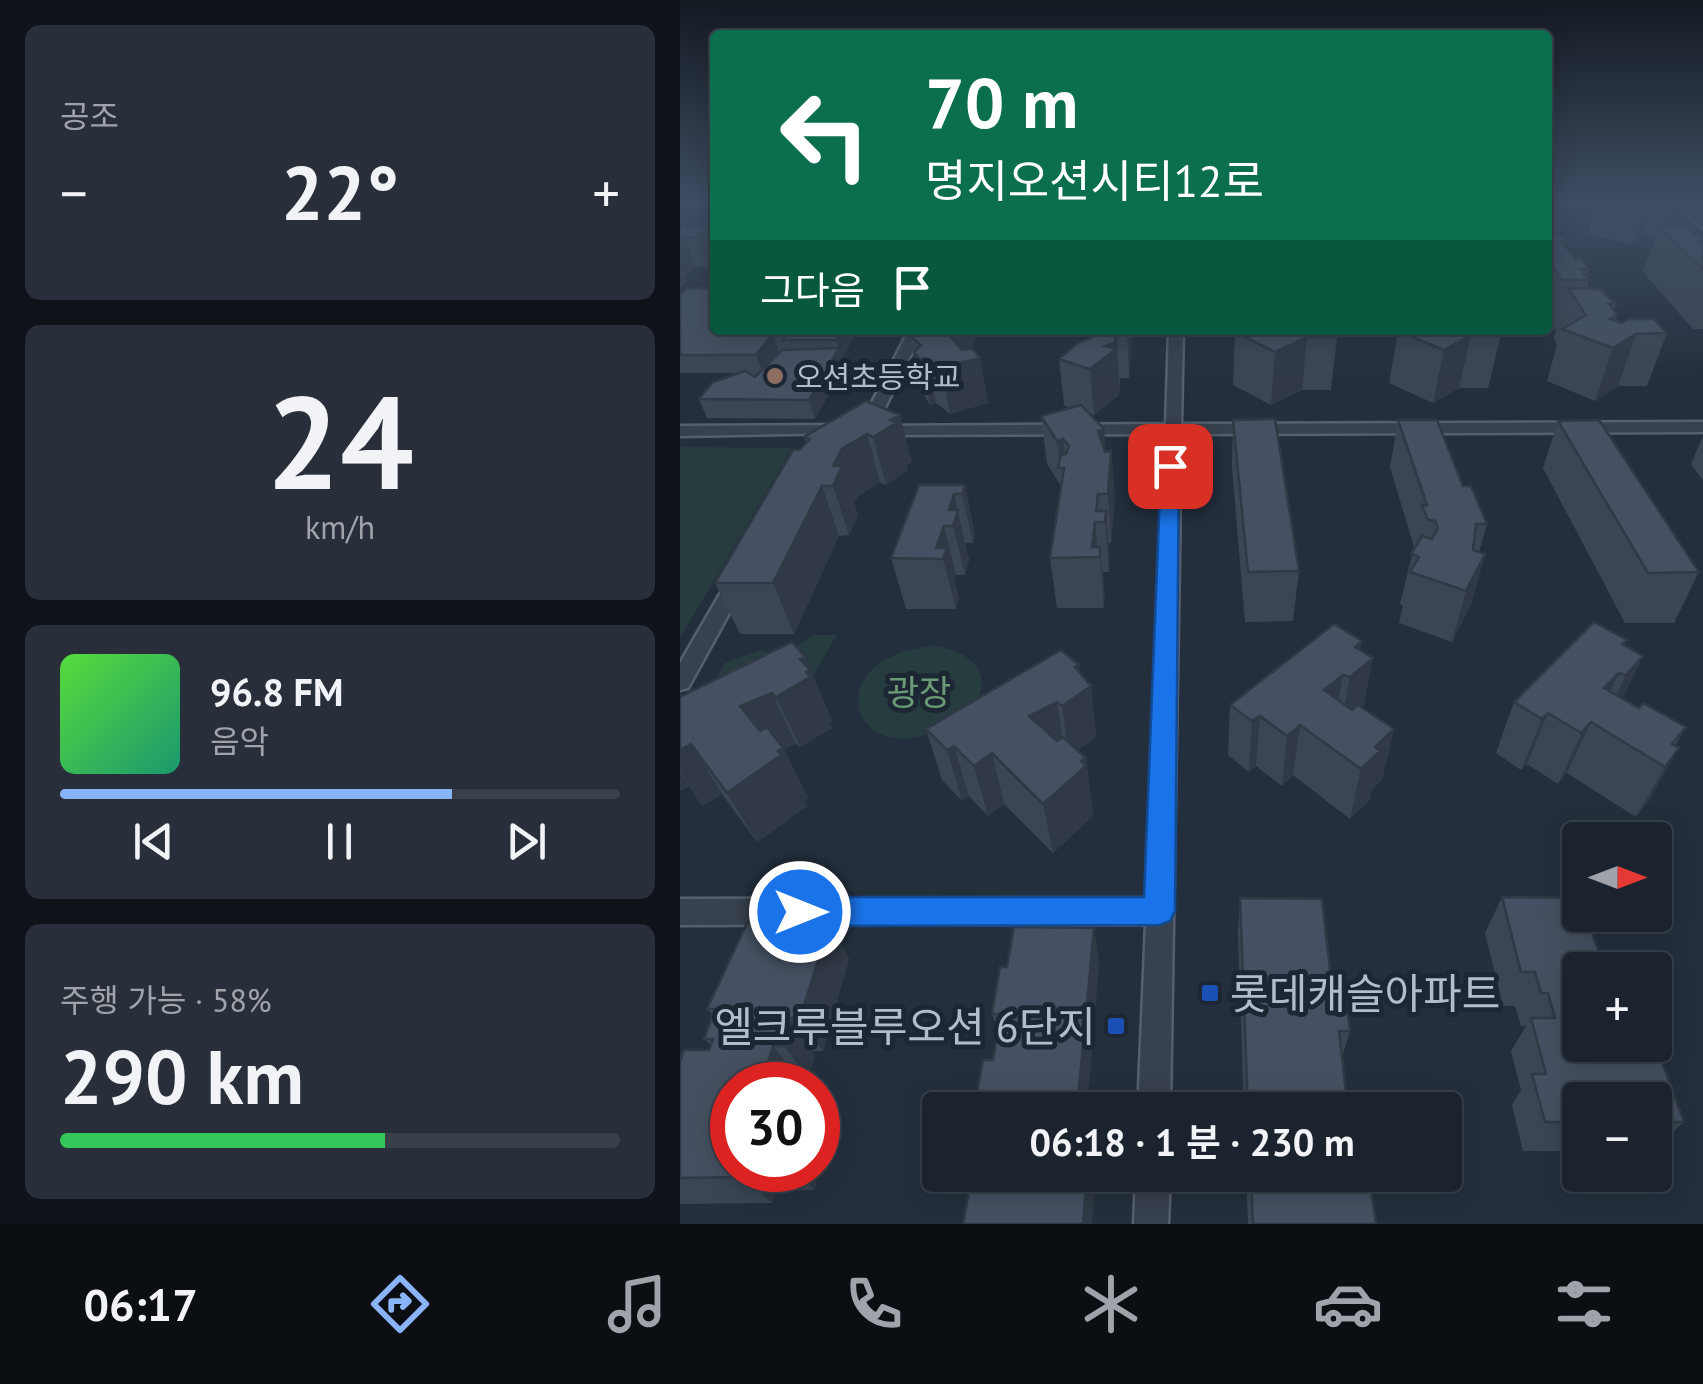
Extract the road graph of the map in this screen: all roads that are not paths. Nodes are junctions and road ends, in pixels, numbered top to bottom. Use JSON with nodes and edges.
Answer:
{"nodes":[{"id":1,"x":914,"y":335,"type":"edge"},
{"id":2,"x":1176,"y":335,"type":"edge"},
{"id":3,"x":1703,"y":427,"type":"edge"},
{"id":4,"x":1171,"y":429,"type":"junction"},
{"id":5,"x":866,"y":430,"type":"junction"},
{"id":6,"x":680,"y":431,"type":"edge"},
{"id":7,"x":746,"y":564,"type":"edge"},
{"id":8,"x":680,"y":682,"type":"edge"},
{"id":9,"x":1159,"y":911,"type":"junction"},
{"id":10,"x":680,"y":912,"type":"edge"},
{"id":11,"x":1154,"y":1092,"type":"edge"},
{"id":12,"x":1152,"y":1192,"type":"edge"},
{"id":13,"x":1151,"y":1224,"type":"edge"}],
"edges":[{"from":1,"to":5,"type":"street"},
{"from":2,"to":4,"type":"street"},
{"from":3,"to":4,"type":"street"},
{"from":4,"to":5,"type":"street"},
{"from":4,"to":9,"type":"street"},
{"from":5,"to":6,"type":"street"},
{"from":7,"to":8,"type":"street"},
{"from":9,"to":10,"type":"street"},
{"from":9,"to":11,"type":"street"},
{"from":12,"to":13,"type":"street"}]}
